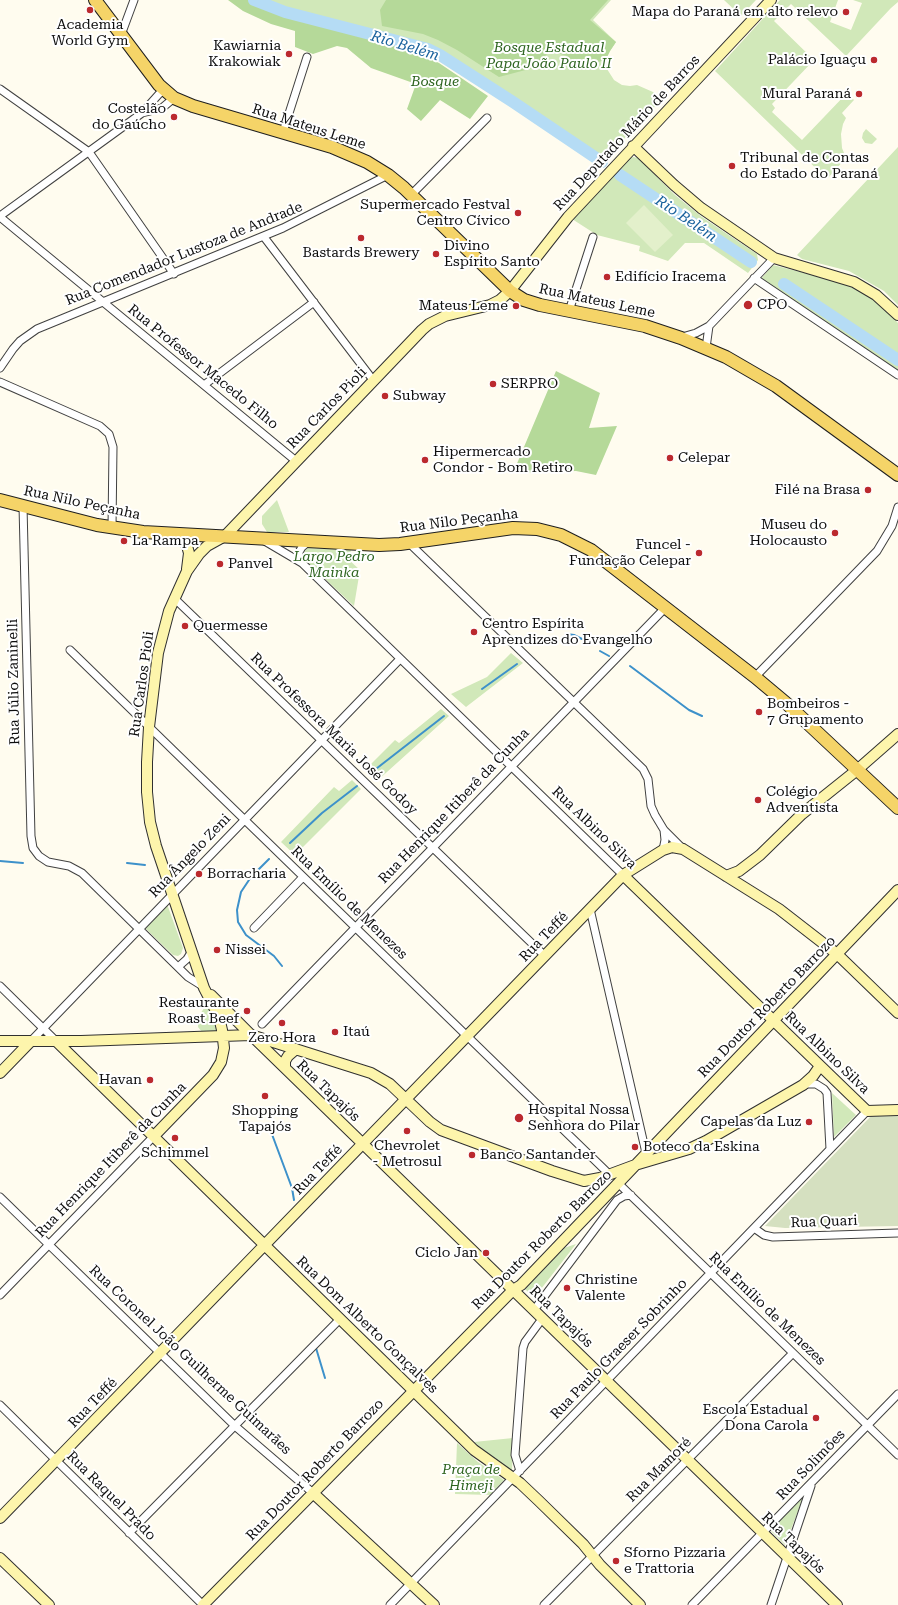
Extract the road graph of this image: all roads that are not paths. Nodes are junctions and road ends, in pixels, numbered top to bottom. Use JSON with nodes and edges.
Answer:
{"nodes":[{"id":1,"x":95,"y":0,"type":"edge"},
{"id":2,"x":134,"y":0,"type":"edge"},
{"id":3,"x":771,"y":0,"type":"edge"},
{"id":4,"x":121,"y":34,"type":"junction"},
{"id":5,"x":307,"y":57,"type":"dead end"},
{"id":6,"x":0,"y":89,"type":"edge"},
{"id":7,"x":164,"y":90,"type":"junction"},
{"id":8,"x":174,"y":98,"type":"junction"},
{"id":9,"x":142,"y":113,"type":"junction"},
{"id":10,"x":487,"y":118,"type":"dead end"},
{"id":11,"x":283,"y":132,"type":"junction"},
{"id":12,"x":633,"y":146,"type":"junction"},
{"id":13,"x":88,"y":152,"type":"junction"},
{"id":14,"x":388,"y":175,"type":"junction"},
{"id":15,"x":412,"y":194,"type":"junction"},
{"id":16,"x":0,"y":216,"type":"edge"},
{"id":17,"x":264,"y":237,"type":"junction"},
{"id":18,"x":593,"y":237,"type":"dead end"},
{"id":19,"x":774,"y":258,"type":"junction"},
{"id":20,"x":174,"y":274,"type":"junction"},
{"id":21,"x":754,"y":278,"type":"junction"},
{"id":22,"x":510,"y":291,"type":"junction"},
{"id":23,"x":103,"y":302,"type":"junction"},
{"id":24,"x":314,"y":302,"type":"junction"},
{"id":25,"x":569,"y":311,"type":"junction"},
{"id":26,"x":898,"y":315,"type":"edge"},
{"id":27,"x":709,"y":326,"type":"junction"},
{"id":28,"x":681,"y":338,"type":"junction"},
{"id":29,"x":706,"y":348,"type":"junction"},
{"id":30,"x":0,"y":368,"type":"edge"},
{"id":31,"x":898,"y":375,"type":"edge"},
{"id":32,"x":373,"y":380,"type":"junction"},
{"id":33,"x":0,"y":382,"type":"edge"},
{"id":34,"x":204,"y":385,"type":"junction"},
{"id":35,"x":296,"y":461,"type":"junction"},
{"id":36,"x":898,"y":475,"type":"edge"},
{"id":37,"x":0,"y":500,"type":"edge"},
{"id":38,"x":23,"y":506,"type":"junction"},
{"id":39,"x":898,"y":508,"type":"edge"},
{"id":40,"x":112,"y":528,"type":"junction"},
{"id":41,"x":178,"y":534,"type":"junction"},
{"id":42,"x":224,"y":536,"type":"junction"},
{"id":43,"x":261,"y":539,"type":"junction"},
{"id":44,"x":308,"y":542,"type":"junction"},
{"id":45,"x":409,"y":543,"type":"junction"},
{"id":46,"x":302,"y":563,"type":"junction"},
{"id":47,"x":187,"y":571,"type":"junction"},
{"id":48,"x":174,"y":598,"type":"junction"},
{"id":49,"x":666,"y":607,"type":"junction"},
{"id":50,"x":70,"y":650,"type":"dead end"},
{"id":51,"x":400,"y":659,"type":"junction"},
{"id":52,"x":755,"y":677,"type":"junction"},
{"id":53,"x":574,"y":702,"type":"junction"},
{"id":54,"x":149,"y":727,"type":"junction"},
{"id":55,"x":898,"y":734,"type":"edge"},
{"id":56,"x":322,"y":740,"type":"junction"},
{"id":57,"x":511,"y":766,"type":"junction"},
{"id":58,"x":857,"y":770,"type":"junction"},
{"id":59,"x":898,"y":808,"type":"edge"},
{"id":60,"x":244,"y":820,"type":"junction"},
{"id":61,"x":664,"y":830,"type":"junction"},
{"id":62,"x":433,"y":848,"type":"junction"},
{"id":63,"x":683,"y":849,"type":"junction"},
{"id":64,"x":663,"y":850,"type":"junction"},
{"id":65,"x":760,"y":855,"type":"junction"},
{"id":66,"x":39,"y":856,"type":"joint"},
{"id":67,"x":623,"y":876,"type":"junction"},
{"id":68,"x":726,"y":876,"type":"junction"},
{"id":69,"x":303,"y":877,"type":"junction"},
{"id":70,"x":740,"y":885,"type":"junction"},
{"id":71,"x":898,"y":890,"type":"edge"},
{"id":72,"x":172,"y":895,"type":"junction"},
{"id":73,"x":590,"y":910,"type":"junction"},
{"id":74,"x":254,"y":928,"type":"dead end"},
{"id":75,"x":355,"y":928,"type":"junction"},
{"id":76,"x":139,"y":929,"type":"junction"},
{"id":77,"x":192,"y":951,"type":"junction"},
{"id":78,"x":837,"y":954,"type":"junction"},
{"id":79,"x":545,"y":956,"type":"junction"},
{"id":80,"x":178,"y":967,"type":"junction"},
{"id":81,"x":0,"y":986,"type":"edge"},
{"id":82,"x":204,"y":988,"type":"junction"},
{"id":83,"x":898,"y":1013,"type":"edge"},
{"id":84,"x":773,"y":1020,"type":"junction"},
{"id":85,"x":262,"y":1024,"type":"dead end"},
{"id":86,"x":43,"y":1028,"type":"junction"},
{"id":87,"x":251,"y":1035,"type":"junction"},
{"id":88,"x":223,"y":1036,"type":"junction"},
{"id":89,"x":467,"y":1036,"type":"junction"},
{"id":90,"x":31,"y":1041,"type":"junction"},
{"id":91,"x":56,"y":1041,"type":"junction"},
{"id":92,"x":81,"y":1041,"type":"junction"},
{"id":93,"x":0,"y":1042,"type":"edge"},
{"id":94,"x":296,"y":1049,"type":"junction"},
{"id":95,"x":77,"y":1061,"type":"junction"},
{"id":96,"x":820,"y":1066,"type":"junction"},
{"id":97,"x":285,"y":1068,"type":"junction"},
{"id":98,"x":0,"y":1073,"type":"edge"},
{"id":99,"x":803,"y":1084,"type":"junction"},
{"id":100,"x":407,"y":1099,"type":"junction"},
{"id":101,"x":898,"y":1110,"type":"edge"},
{"id":102,"x":867,"y":1111,"type":"junction"},
{"id":103,"x":154,"y":1136,"type":"junction"},
{"id":104,"x":363,"y":1144,"type":"junction"},
{"id":105,"x":830,"y":1149,"type":"junction"},
{"id":106,"x":646,"y":1153,"type":"junction"},
{"id":107,"x":656,"y":1159,"type":"junction"},
{"id":108,"x":635,"y":1165,"type":"junction"},
{"id":109,"x":610,"y":1175,"type":"junction"},
{"id":110,"x":618,"y":1183,"type":"junction"},
{"id":111,"x":609,"y":1192,"type":"junction"},
{"id":112,"x":631,"y":1195,"type":"junction"},
{"id":113,"x":0,"y":1197,"type":"edge"},
{"id":114,"x":754,"y":1228,"type":"junction"},
{"id":115,"x":898,"y":1233,"type":"edge"},
{"id":116,"x":49,"y":1244,"type":"junction"},
{"id":117,"x":265,"y":1245,"type":"junction"},
{"id":118,"x":711,"y":1273,"type":"junction"},
{"id":119,"x":513,"y":1290,"type":"junction"},
{"id":120,"x":0,"y":1295,"type":"edge"},
{"id":121,"x":534,"y":1310,"type":"junction"},
{"id":122,"x":542,"y":1318,"type":"junction"},
{"id":123,"x":340,"y":1319,"type":"junction"},
{"id":124,"x":160,"y":1353,"type":"junction"},
{"id":125,"x":793,"y":1353,"type":"junction"},
{"id":126,"x":606,"y":1381,"type":"junction"},
{"id":127,"x":414,"y":1390,"type":"junction"},
{"id":128,"x":898,"y":1394,"type":"edge"},
{"id":129,"x":0,"y":1405,"type":"edge"},
{"id":130,"x":868,"y":1425,"type":"junction"},
{"id":131,"x":235,"y":1426,"type":"junction"},
{"id":132,"x":898,"y":1455,"type":"edge"},
{"id":133,"x":56,"y":1460,"type":"junction"},
{"id":134,"x":688,"y":1460,"type":"junction"},
{"id":135,"x":516,"y":1475,"type":"junction"},
{"id":136,"x":812,"y":1482,"type":"junction"},
{"id":137,"x":313,"y":1493,"type":"junction"},
{"id":138,"x":0,"y":1518,"type":"edge"},
{"id":139,"x":129,"y":1533,"type":"junction"},
{"id":140,"x":762,"y":1533,"type":"junction"},
{"id":141,"x":593,"y":1556,"type":"junction"},
{"id":142,"x":787,"y":1556,"type":"junction"},
{"id":143,"x":0,"y":1558,"type":"edge"},
{"id":144,"x":412,"y":1583,"type":"junction"},
{"id":145,"x":49,"y":1605,"type":"edge"},
{"id":146,"x":203,"y":1605,"type":"edge"},
{"id":147,"x":390,"y":1605,"type":"edge"},
{"id":148,"x":434,"y":1605,"type":"edge"},
{"id":149,"x":544,"y":1605,"type":"edge"},
{"id":150,"x":640,"y":1605,"type":"edge"},
{"id":151,"x":692,"y":1605,"type":"edge"},
{"id":152,"x":771,"y":1605,"type":"edge"},
{"id":153,"x":837,"y":1605,"type":"edge"}],
"edges":[{"from":1,"to":4,"type":"main road","name":"Rua Mateus Leme"},
{"from":2,"to":4,"type":"street"},
{"from":3,"to":12,"type":"main road","name":"Rua Deputado Mário de Barros"},
{"from":4,"to":7,"type":"main road","name":"Rua Mateus Leme"},
{"from":5,"to":11,"type":"street"},
{"from":6,"to":13,"type":"street"},
{"from":7,"to":8,"type":"main road","name":"Rua Mateus Leme"},
{"from":7,"to":9,"type":"street"},
{"from":8,"to":9,"type":"street"},
{"from":8,"to":11,"type":"main road","name":"Rua Mateus Leme"},
{"from":9,"to":13,"type":"street"},
{"from":10,"to":15,"type":"street"},
{"from":11,"to":14,"type":"main road","name":"Rua Mateus Leme"},
{"from":12,"to":19,"type":"main road"},
{"from":12,"to":22,"type":"main road","name":"Rua Deputado Mário de Barros"},
{"from":13,"to":16,"type":"street"},
{"from":13,"to":20,"type":"street"},
{"from":14,"to":15,"type":"main road","name":"Rua Mateus Leme"},
{"from":14,"to":17,"type":"street","name":"Rua Comendador Lustoza de Andrade"},
{"from":15,"to":22,"type":"main road","name":"Rua Mateus Leme"},
{"from":16,"to":23,"type":"street","name":"Rua Professor Macedo Filho"},
{"from":17,"to":20,"type":"street","name":"Rua Comendador Lustoza de Andrade"},
{"from":17,"to":24,"type":"street"},
{"from":18,"to":25,"type":"street"},
{"from":19,"to":21,"type":"street"},
{"from":19,"to":26,"type":"main road"},
{"from":20,"to":23,"type":"street","name":"Rua Comendador Lustoza de Andrade"},
{"from":21,"to":27,"type":"street"},
{"from":21,"to":31,"type":"street"},
{"from":22,"to":25,"type":"main road","name":"Rua Mateus Leme"},
{"from":22,"to":32,"type":"main road","name":"Rua Carlos Pioli"},
{"from":23,"to":30,"type":"street","name":"Rua Comendador Lustoza de Andrade"},
{"from":23,"to":34,"type":"street","name":"Rua Professor Macedo Filho"},
{"from":24,"to":32,"type":"street"},
{"from":24,"to":34,"type":"street"},
{"from":25,"to":28,"type":"main road","name":"Rua Mateus Leme"},
{"from":27,"to":28,"type":"street"},
{"from":27,"to":29,"type":"street"},
{"from":28,"to":29,"type":"main road","name":"Rua Mateus Leme"},
{"from":29,"to":36,"type":"main road","name":"Rua Mateus Leme"},
{"from":32,"to":35,"type":"main road","name":"Rua Carlos Pioli"},
{"from":33,"to":40,"type":"street"},
{"from":34,"to":35,"type":"street","name":"Rua Professor Macedo Filho"},
{"from":35,"to":42,"type":"main road","name":"Rua Carlos Pioli"},
{"from":37,"to":38,"type":"main road","name":"Rua Nilo Peçanha"},
{"from":38,"to":40,"type":"main road","name":"Rua Nilo Peçanha"},
{"from":38,"to":66,"type":"street","name":"Rua Júlio Zaninelli"},
{"from":39,"to":52,"type":"street"},
{"from":40,"to":41,"type":"main road","name":"Rua Nilo Peçanha"},
{"from":41,"to":42,"type":"main road","name":"Rua Nilo Peçanha"},
{"from":41,"to":47,"type":"main road"},
{"from":42,"to":43,"type":"main road","name":"Rua Nilo Peçanha"},
{"from":42,"to":47,"type":"main road","name":"Rua Carlos Pioli"},
{"from":43,"to":44,"type":"main road","name":"Rua Nilo Peçanha"},
{"from":43,"to":46,"type":"street","name":"Rua Albino Silva"},
{"from":44,"to":45,"type":"main road","name":"Rua Nilo Peçanha"},
{"from":44,"to":46,"type":"street"},
{"from":45,"to":49,"type":"main road","name":"Rua Nilo Peçanha"},
{"from":45,"to":53,"type":"street"},
{"from":46,"to":51,"type":"street","name":"Rua Albino Silva"},
{"from":47,"to":48,"type":"main road","name":"Rua Carlos Pioli"},
{"from":48,"to":54,"type":"main road","name":"Rua Carlos Pioli"},
{"from":48,"to":56,"type":"street","name":"Rua Professora Maria José Godoy"},
{"from":49,"to":52,"type":"main road","name":"Rua Nilo Peçanha"},
{"from":49,"to":53,"type":"street","name":"Rua Henrique Itiberê da Cunha"},
{"from":50,"to":54,"type":"street","name":"Rua Emílio de Menezes"},
{"from":51,"to":56,"type":"street","name":"Rua Ângelo Zeni"},
{"from":51,"to":57,"type":"street","name":"Rua Albino Silva"},
{"from":52,"to":58,"type":"main road","name":"Rua Nilo Peçanha"},
{"from":53,"to":57,"type":"street","name":"Rua Henrique Itiberê da Cunha"},
{"from":53,"to":61,"type":"street"},
{"from":54,"to":60,"type":"street","name":"Rua Emílio de Menezes"},
{"from":54,"to":72,"type":"main road","name":"Rua Carlos Pioli"},
{"from":55,"to":58,"type":"main road"},
{"from":56,"to":60,"type":"street","name":"Rua Ângelo Zeni"},
{"from":56,"to":62,"type":"street","name":"Rua Professora Maria José Godoy"},
{"from":57,"to":62,"type":"street","name":"Rua Henrique Itiberê da Cunha"},
{"from":57,"to":67,"type":"street","name":"Rua Albino Silva"},
{"from":58,"to":59,"type":"main road","name":"Rua Nilo Peçanha"},
{"from":58,"to":65,"type":"main road"},
{"from":60,"to":69,"type":"street","name":"Rua Emílio de Menezes"},
{"from":60,"to":72,"type":"street","name":"Rua Ângelo Zeni"},
{"from":61,"to":63,"type":"street"},
{"from":61,"to":64,"type":"street"},
{"from":62,"to":75,"type":"street","name":"Rua Henrique Itiberê da Cunha"},
{"from":62,"to":79,"type":"street","name":"Rua Professora Maria José Godoy"},
{"from":63,"to":64,"type":"main road"},
{"from":63,"to":68,"type":"main road"},
{"from":64,"to":67,"type":"main road","name":"Rua Teffé"},
{"from":65,"to":68,"type":"main road"},
{"from":65,"to":70,"type":"main road"},
{"from":66,"to":76,"type":"street","name":"Rua Tapajós"},
{"from":67,"to":73,"type":"main road","name":"Rua Teffé"},
{"from":67,"to":84,"type":"main road","name":"Rua Albino Silva"},
{"from":68,"to":70,"type":"main road"},
{"from":69,"to":74,"type":"street"},
{"from":69,"to":75,"type":"street","name":"Rua Emílio de Menezes"},
{"from":70,"to":78,"type":"main road"},
{"from":71,"to":78,"type":"main road","name":"Rua Doutor Roberto Barrozo"},
{"from":72,"to":76,"type":"street","name":"Rua Ângelo Zeni"},
{"from":72,"to":77,"type":"main road","name":"Rua Carlos Pioli"},
{"from":73,"to":79,"type":"main road","name":"Rua Teffé"},
{"from":73,"to":106,"type":"street"},
{"from":75,"to":85,"type":"street","name":"Rua Henrique Itiberê da Cunha"},
{"from":75,"to":89,"type":"street","name":"Rua Emílio de Menezes"},
{"from":76,"to":80,"type":"street","name":"Rua Tapajós"},
{"from":76,"to":86,"type":"street","name":"Rua Ângelo Zeni"},
{"from":77,"to":80,"type":"street"},
{"from":77,"to":82,"type":"main road","name":"Rua Carlos Pioli"},
{"from":78,"to":83,"type":"main road"},
{"from":78,"to":84,"type":"main road","name":"Rua Doutor Roberto Barrozo"},
{"from":79,"to":89,"type":"main road","name":"Rua Teffé"},
{"from":80,"to":82,"type":"street","name":"Rua Tapajós"},
{"from":81,"to":86,"type":"street","name":"Rua Dom Alberto Gonçalves"},
{"from":82,"to":87,"type":"main road","name":"Rua Tapajós"},
{"from":82,"to":88,"type":"main road","name":"Rua Carlos Pioli"},
{"from":84,"to":96,"type":"main road","name":"Rua Albino Silva"},
{"from":84,"to":106,"type":"main road","name":"Rua Doutor Roberto Barrozo"},
{"from":86,"to":90,"type":"street","name":"Rua Ângelo Zeni"},
{"from":86,"to":91,"type":"street","name":"Rua Dom Alberto Gonçalves"},
{"from":87,"to":88,"type":"main road"},
{"from":87,"to":94,"type":"main road"},
{"from":87,"to":97,"type":"main road","name":"Rua Tapajós"},
{"from":88,"to":92,"type":"main road"},
{"from":88,"to":103,"type":"main road","name":"Rua Henrique Itiberê da Cunha"},
{"from":89,"to":100,"type":"main road","name":"Rua Teffé"},
{"from":89,"to":109,"type":"street","name":"Rua Emílio de Menezes"},
{"from":90,"to":91,"type":"main road"},
{"from":90,"to":93,"type":"main road"},
{"from":90,"to":98,"type":"main road","name":"Rua Ângelo Zeni"},
{"from":91,"to":92,"type":"main road"},
{"from":91,"to":95,"type":"main road","name":"Rua Dom Alberto Gonçalves"},
{"from":92,"to":95,"type":"main road"},
{"from":94,"to":97,"type":"main road"},
{"from":94,"to":100,"type":"main road"},
{"from":95,"to":103,"type":"main road","name":"Rua Dom Alberto Gonçalves"},
{"from":96,"to":99,"type":"main road"},
{"from":96,"to":102,"type":"main road","name":"Rua Albino Silva"},
{"from":97,"to":104,"type":"main road","name":"Rua Tapajós"},
{"from":99,"to":105,"type":"street"},
{"from":99,"to":107,"type":"main road"},
{"from":100,"to":104,"type":"main road","name":"Rua Teffé"},
{"from":100,"to":109,"type":"main road"},
{"from":101,"to":102,"type":"main road"},
{"from":102,"to":105,"type":"street","name":"Rua Paulo Graeser Sobrinho"},
{"from":103,"to":116,"type":"street","name":"Rua Henrique Itiberê da Cunha"},
{"from":103,"to":117,"type":"main road","name":"Rua Dom Alberto Gonçalves"},
{"from":104,"to":117,"type":"main road","name":"Rua Teffé"},
{"from":104,"to":119,"type":"main road","name":"Rua Tapajós"},
{"from":105,"to":114,"type":"street","name":"Rua Paulo Graeser Sobrinho"},
{"from":106,"to":107,"type":"main road"},
{"from":106,"to":108,"type":"main road","name":"Rua Doutor Roberto Barrozo"},
{"from":107,"to":108,"type":"main road"},
{"from":108,"to":109,"type":"main road"},
{"from":108,"to":110,"type":"main road","name":"Rua Doutor Roberto Barrozo"},
{"from":109,"to":111,"type":"main road"},
{"from":110,"to":111,"type":"main road","name":"Rua Doutor Roberto Barrozo"},
{"from":110,"to":112,"type":"street","name":"Rua Emílio de Menezes"},
{"from":111,"to":119,"type":"main road","name":"Rua Doutor Roberto Barrozo"},
{"from":112,"to":118,"type":"street","name":"Rua Emílio de Menezes"},
{"from":112,"to":121,"type":"street"},
{"from":113,"to":116,"type":"street","name":"Rua Coronel João Guilherme Guimarães"},
{"from":114,"to":115,"type":"street","name":"Rua Quari"},
{"from":114,"to":118,"type":"street","name":"Rua Paulo Graeser Sobrinho"},
{"from":116,"to":120,"type":"street","name":"Rua Henrique Itiberê da Cunha"},
{"from":116,"to":124,"type":"street","name":"Rua Coronel João Guilherme Guimarães"},
{"from":117,"to":123,"type":"main road","name":"Rua Dom Alberto Gonçalves"},
{"from":117,"to":124,"type":"main road","name":"Rua Teffé"},
{"from":118,"to":125,"type":"street","name":"Rua Emílio de Menezes"},
{"from":118,"to":126,"type":"street","name":"Rua Paulo Graeser Sobrinho"},
{"from":119,"to":121,"type":"main road","name":"Rua Tapajós"},
{"from":119,"to":127,"type":"main road","name":"Rua Doutor Roberto Barrozo"},
{"from":121,"to":122,"type":"main road","name":"Rua Tapajós"},
{"from":122,"to":126,"type":"main road","name":"Rua Tapajós"},
{"from":122,"to":135,"type":"street"},
{"from":123,"to":127,"type":"main road","name":"Rua Dom Alberto Gonçalves"},
{"from":123,"to":131,"type":"street"},
{"from":124,"to":131,"type":"street","name":"Rua Coronel João Guilherme Guimarães"},
{"from":124,"to":133,"type":"main road","name":"Rua Teffé"},
{"from":125,"to":130,"type":"street","name":"Rua Emílio de Menezes"},
{"from":125,"to":134,"type":"street","name":"Rua Mamoré"},
{"from":126,"to":134,"type":"main road","name":"Rua Tapajós"},
{"from":126,"to":135,"type":"street","name":"Rua Paulo Graeser Sobrinho"},
{"from":127,"to":135,"type":"main road","name":"Rua Dom Alberto Gonçalves"},
{"from":127,"to":137,"type":"main road","name":"Rua Doutor Roberto Barrozo"},
{"from":128,"to":130,"type":"street","name":"Rua Solimões"},
{"from":129,"to":133,"type":"street","name":"Rua Raquel Prado"},
{"from":130,"to":132,"type":"street","name":"Rua Emílio de Menezes"},
{"from":130,"to":136,"type":"street","name":"Rua Solimões"},
{"from":131,"to":137,"type":"street","name":"Rua Coronel João Guilherme Guimarães"},
{"from":131,"to":139,"type":"street"},
{"from":133,"to":138,"type":"main road","name":"Rua Teffé"},
{"from":133,"to":139,"type":"street","name":"Rua Raquel Prado"},
{"from":134,"to":140,"type":"main road","name":"Rua Tapajós"},
{"from":134,"to":141,"type":"street","name":"Rua Mamoré"},
{"from":135,"to":141,"type":"main road","name":"Rua Dom Alberto Gonçalves"},
{"from":135,"to":144,"type":"street","name":"Rua Paulo Graeser Sobrinho"},
{"from":136,"to":140,"type":"street","name":"Rua Solimões"},
{"from":136,"to":142,"type":"street"},
{"from":137,"to":144,"type":"main road","name":"Rua Coronel João Guilherme Guimarães"},
{"from":137,"to":146,"type":"main road","name":"Rua Doutor Roberto Barrozo"},
{"from":139,"to":146,"type":"street","name":"Rua Raquel Prado"},
{"from":140,"to":142,"type":"main road","name":"Rua Tapajós"},
{"from":140,"to":151,"type":"street","name":"Rua Solimões"},
{"from":141,"to":149,"type":"street","name":"Rua Mamoré"},
{"from":141,"to":150,"type":"main road","name":"Rua Dom Alberto Gonçalves"},
{"from":142,"to":152,"type":"street"},
{"from":142,"to":153,"type":"main road","name":"Rua Tapajós"},
{"from":143,"to":145,"type":"main road"},
{"from":144,"to":147,"type":"street","name":"Rua Paulo Graeser Sobrinho"},
{"from":144,"to":148,"type":"main road","name":"Rua Coronel João Guilherme Guimarães"}]}
